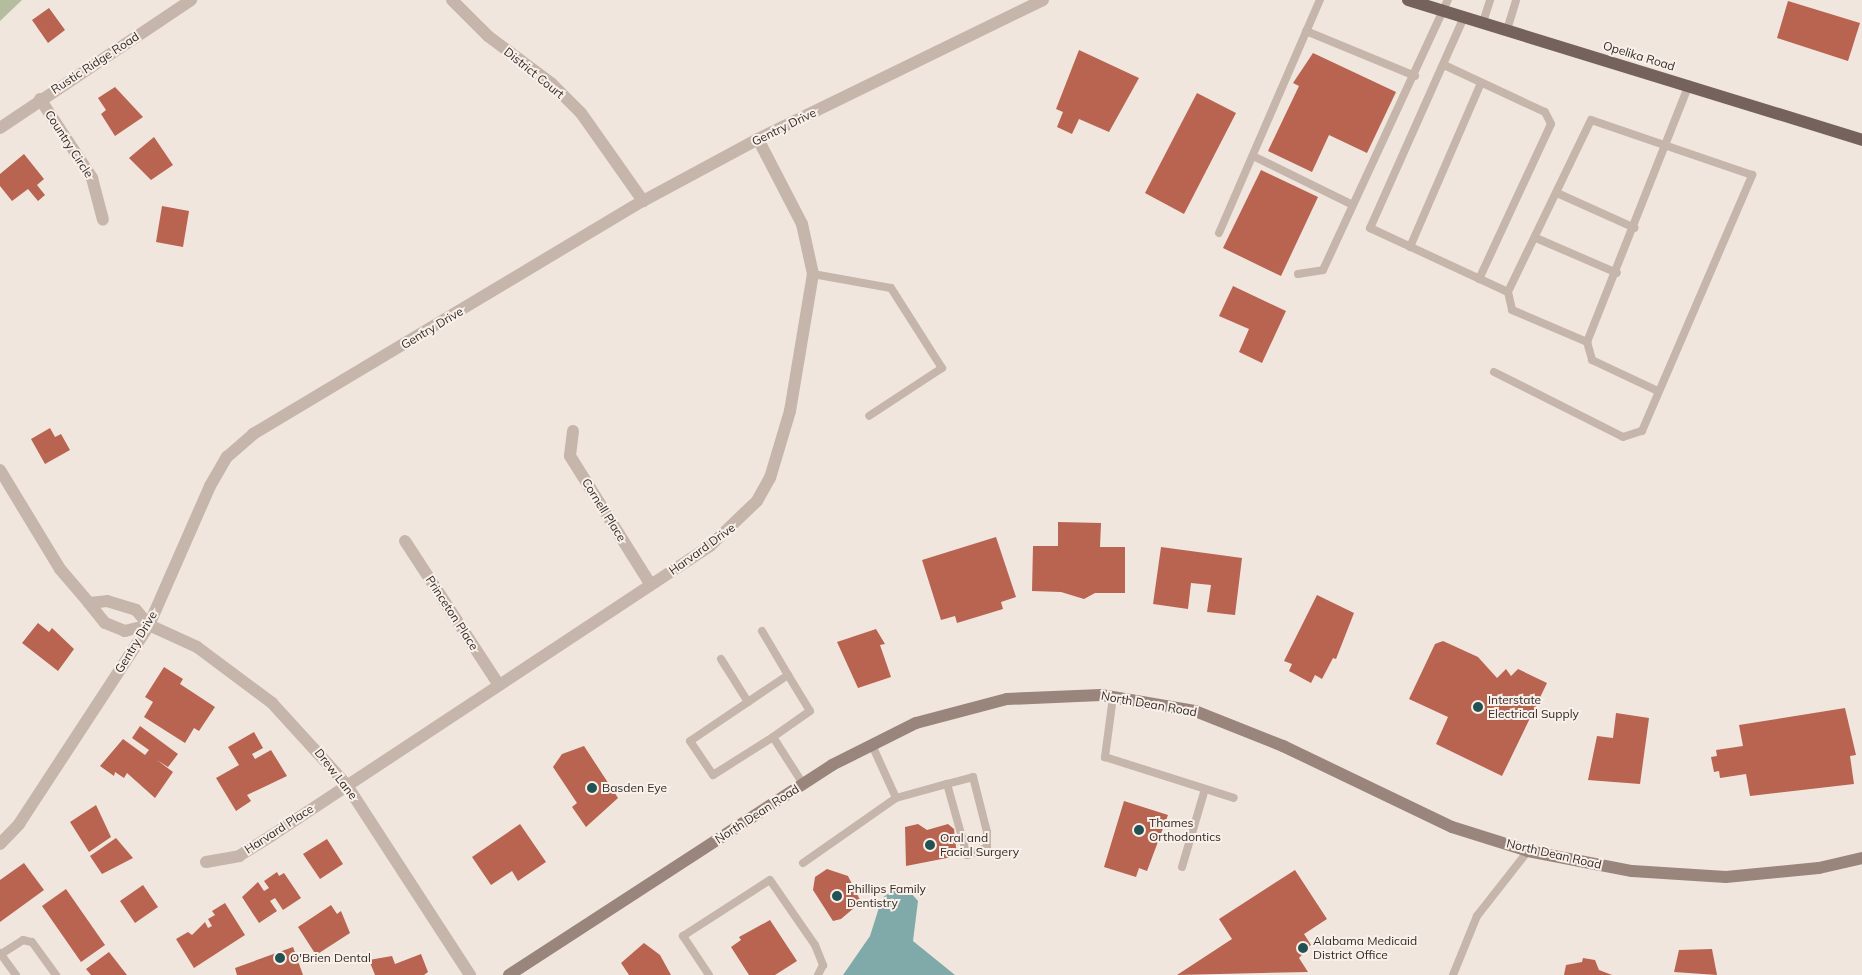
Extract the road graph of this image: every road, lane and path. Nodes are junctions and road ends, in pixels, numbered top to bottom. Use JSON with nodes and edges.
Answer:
{"nodes":[{"id":1,"x":191,"y":0,"type":"edge"},
{"id":2,"x":452,"y":0,"type":"edge"},
{"id":3,"x":1043,"y":0,"type":"edge"},
{"id":4,"x":1320,"y":0,"type":"edge"},
{"id":5,"x":1408,"y":0,"type":"edge"},
{"id":6,"x":1490,"y":0,"type":"edge"},
{"id":7,"x":1516,"y":0,"type":"edge"},
{"id":8,"x":1446,"y":6,"type":"edge"},
{"id":9,"x":1464,"y":16,"type":"junction"},
{"id":10,"x":1483,"y":22,"type":"junction"},
{"id":11,"x":1507,"y":30,"type":"junction"},
{"id":12,"x":1306,"y":31,"type":"junction"},
{"id":13,"x":1444,"y":65,"type":"junction"},
{"id":14,"x":1415,"y":76,"type":"junction"},
{"id":15,"x":1481,"y":82,"type":"junction"},
{"id":16,"x":1689,"y":85,"type":"junction"},
{"id":17,"x":40,"y":99,"type":"junction"},
{"id":18,"x":0,"y":128,"type":"edge"},
{"id":19,"x":758,"y":139,"type":"junction"},
{"id":20,"x":1862,"y":140,"type":"edge"},
{"id":21,"x":1668,"y":146,"type":"junction"},
{"id":22,"x":1253,"y":156,"type":"junction"},
{"id":23,"x":1557,"y":193,"type":"junction"},
{"id":24,"x":643,"y":201,"type":"junction"},
{"id":25,"x":1354,"y":205,"type":"junction"},
{"id":26,"x":103,"y":220,"type":"dead end"},
{"id":27,"x":1635,"y":228,"type":"junction"},
{"id":28,"x":1219,"y":233,"type":"dead end"},
{"id":29,"x":1536,"y":238,"type":"junction"},
{"id":30,"x":1410,"y":247,"type":"junction"},
{"id":31,"x":1617,"y":273,"type":"junction"},
{"id":32,"x":813,"y":274,"type":"junction"},
{"id":33,"x":1298,"y":274,"type":"dead end"},
{"id":34,"x":1479,"y":279,"type":"junction"},
{"id":35,"x":1508,"y":292,"type":"junction"},
{"id":36,"x":1587,"y":342,"type":"junction"},
{"id":37,"x":1494,"y":372,"type":"dead end"},
{"id":38,"x":1658,"y":391,"type":"junction"},
{"id":39,"x":868,"y":416,"type":"dead end"},
{"id":40,"x":573,"y":431,"type":"dead end"},
{"id":41,"x":0,"y":470,"type":"edge"},
{"id":42,"x":405,"y":541,"type":"dead end"},
{"id":43,"x":651,"y":585,"type":"junction"},
{"id":44,"x":89,"y":604,"type":"junction"},
{"id":45,"x":149,"y":625,"type":"junction"},
{"id":46,"x":762,"y":631,"type":"dead end"},
{"id":47,"x":721,"y":659,"type":"dead end"},
{"id":48,"x":788,"y":675,"type":"junction"},
{"id":49,"x":499,"y":685,"type":"junction"},
{"id":50,"x":1113,"y":697,"type":"junction"},
{"id":51,"x":748,"y":702,"type":"junction"},
{"id":52,"x":773,"y":737,"type":"junction"},
{"id":53,"x":872,"y":745,"type":"junction"},
{"id":54,"x":346,"y":784,"type":"junction"},
{"id":55,"x":803,"y":784,"type":"junction"},
{"id":56,"x":947,"y":784,"type":"junction"},
{"id":57,"x":1205,"y":789,"type":"junction"},
{"id":58,"x":896,"y":798,"type":"junction"},
{"id":59,"x":1234,"y":798,"type":"dead end"},
{"id":60,"x":0,"y":844,"type":"edge"},
{"id":61,"x":1528,"y":850,"type":"junction"},
{"id":62,"x":1862,"y":858,"type":"edge"},
{"id":63,"x":206,"y":862,"type":"dead end"},
{"id":64,"x":803,"y":863,"type":"dead end"},
{"id":65,"x":1182,"y":867,"type":"dead end"},
{"id":66,"x":0,"y":953,"type":"edge"},
{"id":67,"x":16,"y":975,"type":"edge"},
{"id":68,"x":56,"y":975,"type":"edge"},
{"id":69,"x":470,"y":975,"type":"edge"},
{"id":70,"x":509,"y":975,"type":"edge"},
{"id":71,"x":709,"y":975,"type":"edge"},
{"id":72,"x":818,"y":975,"type":"edge"},
{"id":73,"x":1453,"y":975,"type":"edge"}],
"edges":[{"from":1,"to":17,"type":"street","name":"Rustic Ridge Road"},
{"from":2,"to":24,"type":"street","name":"District Court"},
{"from":3,"to":19,"type":"street","name":"Gentry Drive"},
{"from":4,"to":12,"type":"lane"},
{"from":5,"to":8,"type":"main road","name":"Opelika Road"},
{"from":6,"to":10,"type":"lane"},
{"from":7,"to":11,"type":"lane"},
{"from":8,"to":9,"type":"main road","name":"Opelika Road"},
{"from":8,"to":14,"type":"lane"},
{"from":9,"to":10,"type":"main road","name":"Opelika Road"},
{"from":9,"to":13,"type":"lane"},
{"from":10,"to":11,"type":"main road","name":"Opelika Road"},
{"from":11,"to":16,"type":"main road","name":"Opelika Road"},
{"from":12,"to":14,"type":"lane"},
{"from":12,"to":22,"type":"lane"},
{"from":13,"to":15,"type":"lane"},
{"from":13,"to":30,"type":"lane"},
{"from":14,"to":25,"type":"lane"},
{"from":15,"to":30,"type":"lane"},
{"from":15,"to":34,"type":"lane"},
{"from":16,"to":20,"type":"main road","name":"Opelika Road"},
{"from":16,"to":21,"type":"lane"},
{"from":17,"to":18,"type":"street","name":"Rustic Ridge Road"},
{"from":17,"to":26,"type":"street","name":"Country Circle"},
{"from":19,"to":24,"type":"street","name":"Gentry Drive"},
{"from":19,"to":32,"type":"street","name":"Harvard Drive"},
{"from":21,"to":23,"type":"lane"},
{"from":21,"to":27,"type":"lane"},
{"from":21,"to":38,"type":"lane"},
{"from":22,"to":25,"type":"lane"},
{"from":22,"to":28,"type":"lane"},
{"from":23,"to":27,"type":"lane"},
{"from":23,"to":29,"type":"lane"},
{"from":24,"to":45,"type":"street","name":"Gentry Drive"},
{"from":25,"to":33,"type":"lane"},
{"from":27,"to":31,"type":"lane"},
{"from":29,"to":31,"type":"lane"},
{"from":29,"to":35,"type":"lane"},
{"from":30,"to":34,"type":"lane"},
{"from":31,"to":36,"type":"lane"},
{"from":32,"to":39,"type":"lane"},
{"from":32,"to":43,"type":"street","name":"Harvard Drive"},
{"from":34,"to":35,"type":"lane"},
{"from":35,"to":36,"type":"lane"},
{"from":36,"to":38,"type":"lane"},
{"from":37,"to":38,"type":"lane"},
{"from":40,"to":43,"type":"street","name":"Cornell Place"},
{"from":41,"to":44,"type":"street"},
{"from":42,"to":49,"type":"street","name":"Princeton Place"},
{"from":43,"to":49,"type":"street","name":"Harvard Drive"},
{"from":44,"to":45,"type":"street","name":"Drew Lane"},
{"from":44,"to":45,"type":"street"},
{"from":45,"to":54,"type":"street","name":"Drew Lane"},
{"from":45,"to":60,"type":"street","name":"Gentry Drive"},
{"from":46,"to":48,"type":"lane"},
{"from":47,"to":51,"type":"lane"},
{"from":48,"to":51,"type":"lane"},
{"from":48,"to":52,"type":"lane"},
{"from":49,"to":54,"type":"street","name":"Harvard Drive"},
{"from":50,"to":53,"type":"street","name":"North Dean Road"},
{"from":50,"to":57,"type":"lane"},
{"from":50,"to":61,"type":"street","name":"North Dean Road"},
{"from":51,"to":52,"type":"lane"},
{"from":52,"to":55,"type":"lane"},
{"from":53,"to":55,"type":"street","name":"North Dean Road"},
{"from":53,"to":58,"type":"lane"},
{"from":54,"to":63,"type":"street","name":"Harvard Place"},
{"from":54,"to":69,"type":"street","name":"Drew Lane"},
{"from":55,"to":70,"type":"street","name":"North Dean Road"},
{"from":56,"to":56,"type":"lane"},
{"from":56,"to":58,"type":"lane"},
{"from":57,"to":59,"type":"lane"},
{"from":57,"to":65,"type":"lane"},
{"from":58,"to":64,"type":"lane"},
{"from":61,"to":62,"type":"street","name":"North Dean Road"},
{"from":61,"to":73,"type":"lane"},
{"from":66,"to":67,"type":"lane"},
{"from":66,"to":68,"type":"lane"},
{"from":71,"to":72,"type":"lane"}]}
